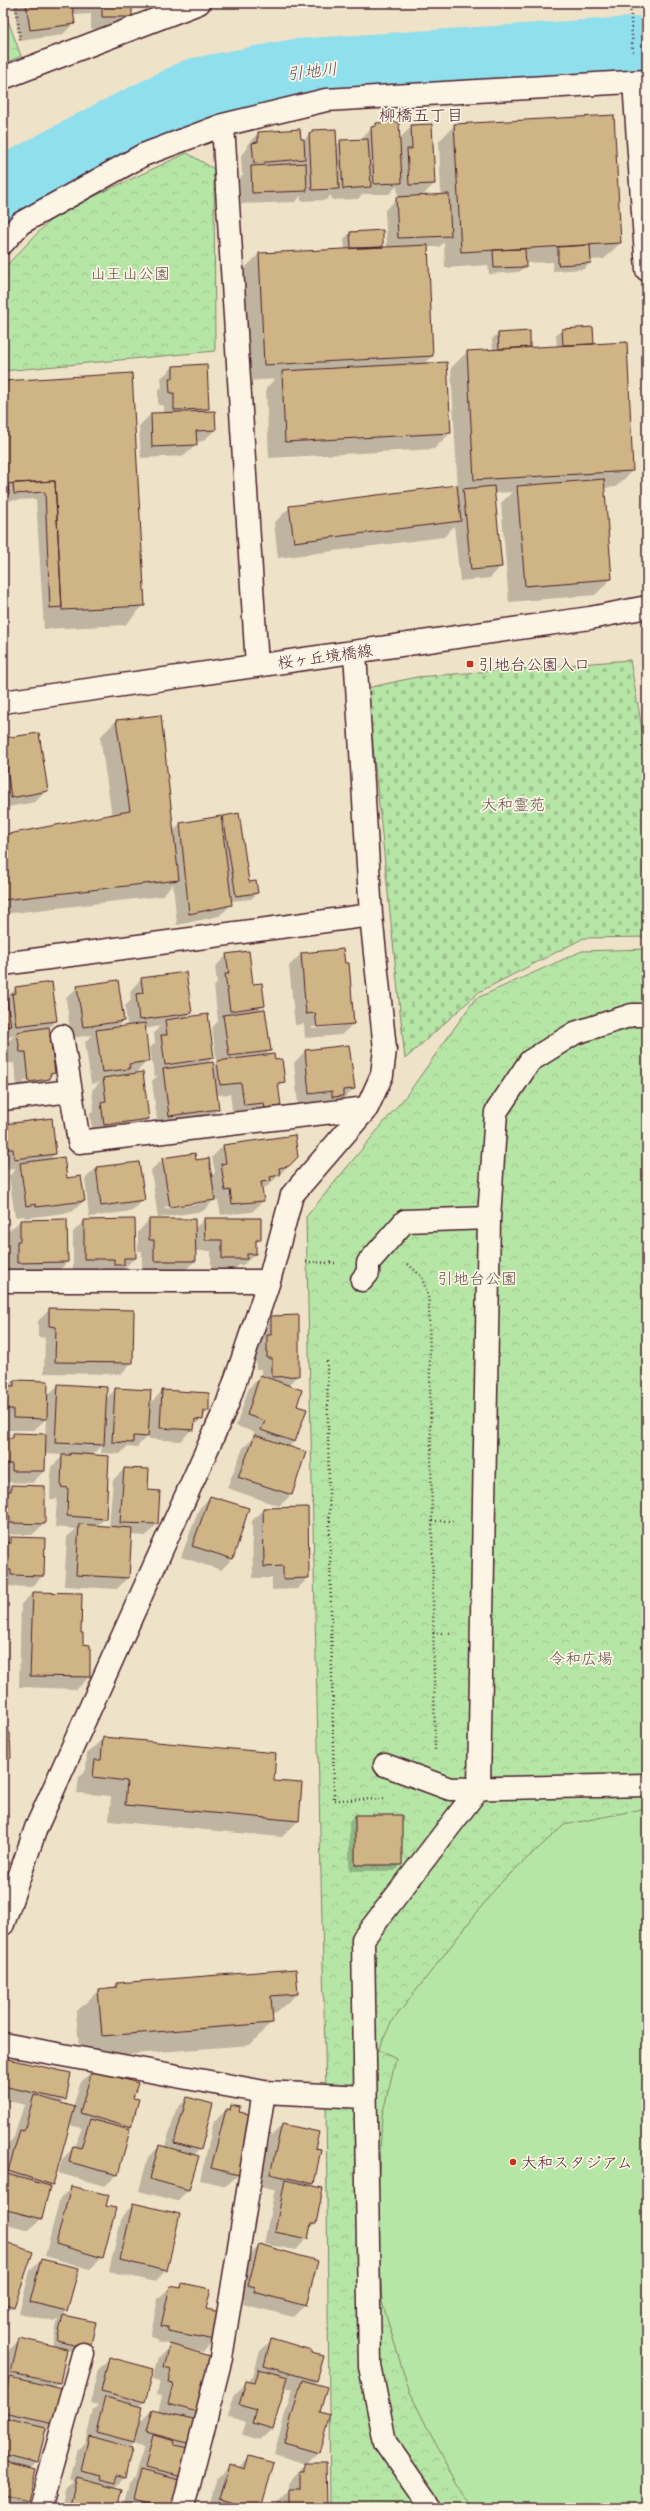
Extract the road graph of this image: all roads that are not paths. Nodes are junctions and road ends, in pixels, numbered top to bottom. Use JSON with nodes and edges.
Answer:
{"nodes":[{"id":1,"x":199,"y":3,"type":"edge"},
{"id":2,"x":3,"y":78,"type":"edge"},
{"id":3,"x":640,"y":82,"type":"edge"},
{"id":4,"x":223,"y":126,"type":"junction"},
{"id":5,"x":3,"y":243,"type":"edge"},
{"id":6,"x":647,"y":270,"type":"edge"},
{"id":7,"x":647,"y":607,"type":"edge"},
{"id":8,"x":355,"y":652,"type":"junction"},
{"id":9,"x":257,"y":666,"type":"junction"},
{"id":10,"x":3,"y":702,"type":"edge"},
{"id":11,"x":371,"y":915,"type":"junction"},
{"id":12,"x":3,"y":964,"type":"edge"},
{"id":13,"x":647,"y":1015,"type":"edge"},
{"id":14,"x":62,"y":1036,"type":"dead end"},
{"id":15,"x":71,"y":1091,"type":"junction"},
{"id":16,"x":3,"y":1099,"type":"edge"},
{"id":17,"x":367,"y":1108,"type":"junction"},
{"id":18,"x":489,"y":1218,"type":"junction"},
{"id":19,"x":271,"y":1271,"type":"junction"},
{"id":20,"x":365,"y":1272,"type":"road end"},
{"id":21,"x":3,"y":1281,"type":"edge"},
{"id":22,"x":385,"y":1765,"type":"dead end"},
{"id":23,"x":647,"y":1785,"type":"edge"},
{"id":24,"x":479,"y":1788,"type":"junction"},
{"id":25,"x":3,"y":1924,"type":"edge"},
{"id":26,"x":3,"y":2044,"type":"edge"},
{"id":27,"x":264,"y":2092,"type":"junction"},
{"id":28,"x":364,"y":2097,"type":"junction"},
{"id":29,"x":83,"y":2354,"type":"dead end"},
{"id":30,"x":40,"y":2508,"type":"edge"},
{"id":31,"x":183,"y":2508,"type":"edge"},
{"id":32,"x":431,"y":2508,"type":"edge"}],
"edges":[{"from":1,"to":2,"type":"street"},
{"from":3,"to":4,"type":"street"},
{"from":3,"to":6,"type":"street"},
{"from":4,"to":5,"type":"street"},
{"from":4,"to":9,"type":"street"},
{"from":7,"to":8,"type":"street","name":"桜ヶ丘境橋線"},
{"from":8,"to":9,"type":"street","name":"桜ヶ丘境橋線"},
{"from":8,"to":11,"type":"street"},
{"from":9,"to":10,"type":"street","name":"桜ヶ丘境橋線"},
{"from":11,"to":12,"type":"street"},
{"from":11,"to":17,"type":"street"},
{"from":13,"to":18,"type":"street"},
{"from":14,"to":15,"type":"street"},
{"from":15,"to":16,"type":"street"},
{"from":15,"to":17,"type":"street"},
{"from":17,"to":19,"type":"street"},
{"from":18,"to":20,"type":"street"},
{"from":18,"to":24,"type":"street"},
{"from":19,"to":21,"type":"street"},
{"from":19,"to":25,"type":"street"},
{"from":22,"to":24,"type":"street"},
{"from":23,"to":24,"type":"street"},
{"from":24,"to":28,"type":"street"},
{"from":26,"to":27,"type":"street"},
{"from":27,"to":28,"type":"street"},
{"from":27,"to":31,"type":"street"},
{"from":28,"to":32,"type":"street"},
{"from":29,"to":30,"type":"street"}]}
